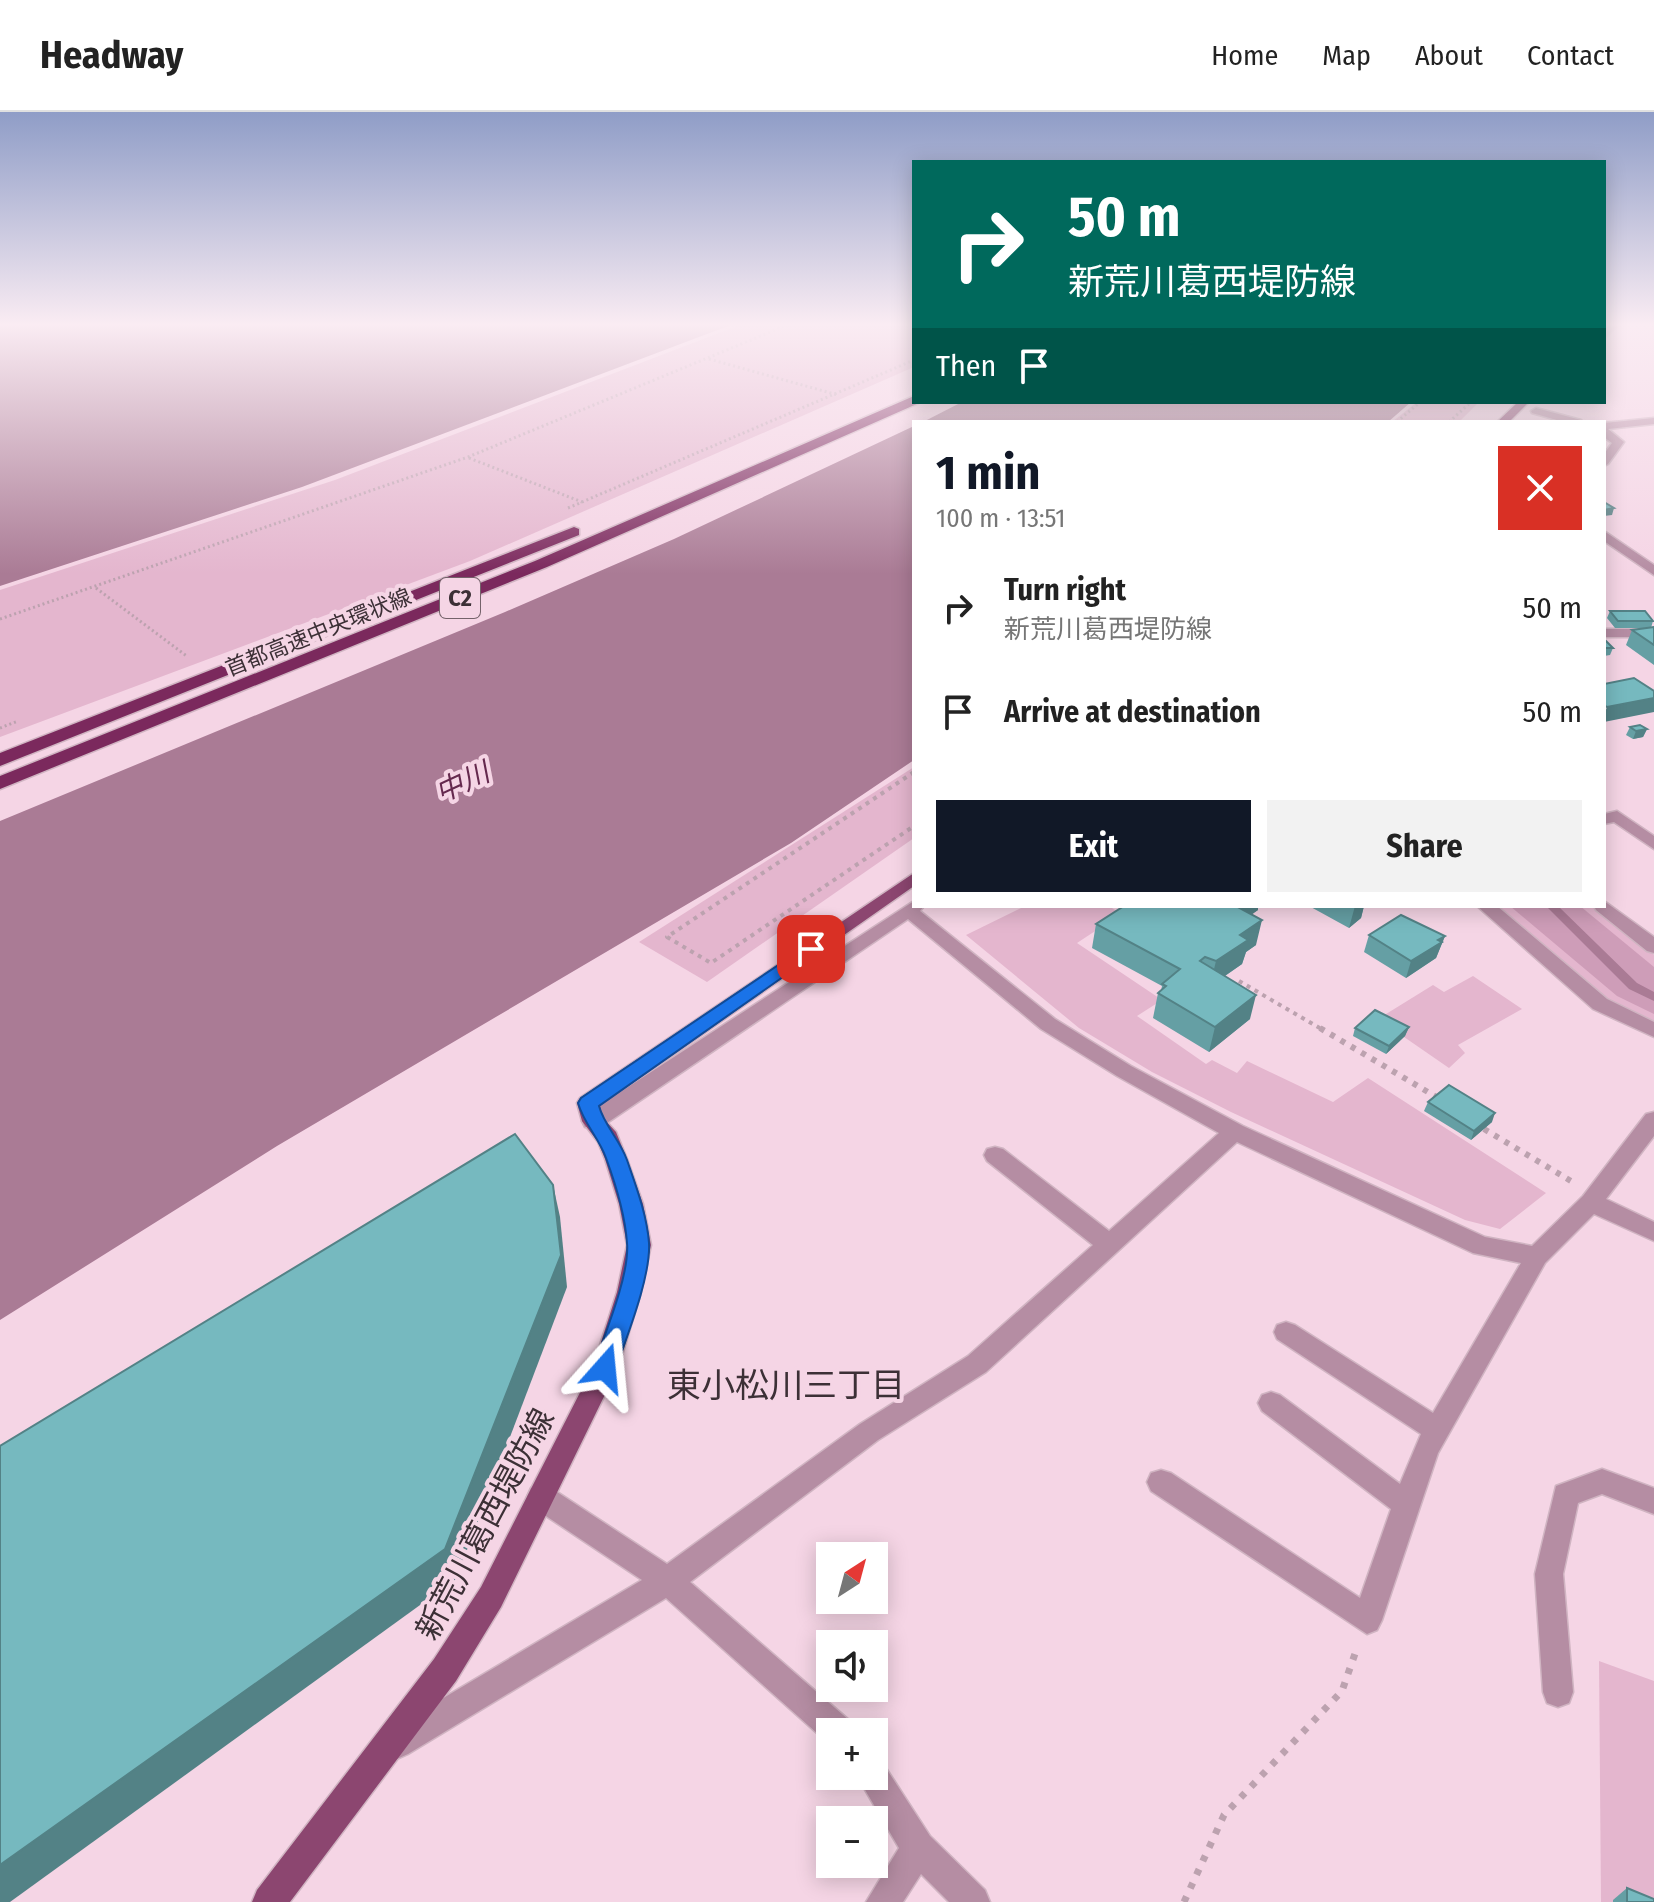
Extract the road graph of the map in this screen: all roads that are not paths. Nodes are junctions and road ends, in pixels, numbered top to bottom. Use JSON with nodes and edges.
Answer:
{"nodes":[{"id":1,"x":863,"y":407,"type":"edge"},
{"id":2,"x":900,"y":407,"type":"edge"},
{"id":3,"x":1540,"y":407,"type":"edge"},
{"id":4,"x":1572,"y":420,"type":"edge"},
{"id":5,"x":1654,"y":421,"type":"edge"},
{"id":6,"x":1606,"y":428,"type":"edge"},
{"id":7,"x":1606,"y":430,"type":"edge"},
{"id":8,"x":1606,"y":459,"type":"edge"},
{"id":9,"x":1606,"y":536,"type":"edge"},
{"id":10,"x":1654,"y":571,"type":"edge"},
{"id":11,"x":1606,"y":633,"type":"edge"},
{"id":12,"x":1654,"y":633,"type":"edge"},
{"id":13,"x":0,"y":760,"type":"edge"},
{"id":14,"x":0,"y":783,"type":"edge"},
{"id":15,"x":1606,"y":819,"type":"edge"},
{"id":16,"x":1654,"y":844,"type":"edge"},
{"id":17,"x":912,"y":879,"type":"edge"},
{"id":18,"x":912,"y":908,"type":"edge"},
{"id":19,"x":1488,"y":908,"type":"edge"},
{"id":20,"x":1605,"y":908,"type":"edge"},
{"id":21,"x":1654,"y":947,"type":"edge"},
{"id":22,"x":1654,"y":1030,"type":"edge"},
{"id":23,"x":1654,"y":1120,"type":"edge"},
{"id":24,"x":593,"y":1121,"type":"junction"},
{"id":25,"x":1235,"y":1132,"type":"junction"},
{"id":26,"x":995,"y":1155,"type":"dead end"},
{"id":27,"x":1594,"y":1199,"type":"junction"},
{"id":28,"x":1654,"y":1232,"type":"edge"},
{"id":29,"x":1110,"y":1245,"type":"junction"},
{"id":30,"x":1537,"y":1256,"type":"junction"},
{"id":31,"x":1286,"y":1332,"type":"dead end"},
{"id":32,"x":1271,"y":1403,"type":"dead end"},
{"id":33,"x":1437,"y":1430,"type":"junction"},
{"id":34,"x":1161,"y":1482,"type":"dead end"},
{"id":35,"x":541,"y":1497,"type":"junction"},
{"id":36,"x":1654,"y":1501,"type":"edge"},
{"id":37,"x":1406,"y":1504,"type":"junction"},
{"id":38,"x":668,"y":1581,"type":"junction"},
{"id":39,"x":1558,"y":1692,"type":"dead end"},
{"id":40,"x":823,"y":1718,"type":"edge"},
{"id":41,"x":387,"y":1749,"type":"junction"},
{"id":42,"x":882,"y":1790,"type":"edge"},
{"id":43,"x":918,"y":1848,"type":"junction"},
{"id":44,"x":269,"y":1902,"type":"edge"},
{"id":45,"x":883,"y":1902,"type":"edge"},
{"id":46,"x":973,"y":1902,"type":"edge"}],
"edges":[{"from":1,"to":13,"type":"highway","name":"首都高速中央環状線","number":"C2"},
{"from":2,"to":14,"type":"highway","name":"首都高速中央環状線","number":"C2"},
{"from":3,"to":4,"type":"street"},
{"from":5,"to":6,"type":"street"},
{"from":7,"to":8,"type":"street"},
{"from":9,"to":10,"type":"street"},
{"from":11,"to":12,"type":"street"},
{"from":15,"to":16,"type":"street"},
{"from":17,"to":24,"type":"main road"},
{"from":18,"to":24,"type":"street"},
{"from":18,"to":25,"type":"street"},
{"from":19,"to":22,"type":"street"},
{"from":20,"to":21,"type":"street"},
{"from":23,"to":27,"type":"street"},
{"from":24,"to":35,"type":"main road","name":"新荒川葛西堤防線"},
{"from":25,"to":29,"type":"street"},
{"from":25,"to":30,"type":"street"},
{"from":26,"to":29,"type":"street"},
{"from":27,"to":28,"type":"street"},
{"from":27,"to":30,"type":"street"},
{"from":29,"to":38,"type":"street"},
{"from":30,"to":33,"type":"street"},
{"from":31,"to":33,"type":"street"},
{"from":32,"to":37,"type":"street"},
{"from":33,"to":37,"type":"street"},
{"from":34,"to":37,"type":"street"},
{"from":35,"to":38,"type":"street"},
{"from":35,"to":41,"type":"main road","name":"新荒川葛西堤防線"},
{"from":36,"to":39,"type":"street"},
{"from":38,"to":40,"type":"street"},
{"from":38,"to":41,"type":"street"},
{"from":41,"to":44,"type":"main road","name":"新荒川葛西堤防線"},
{"from":42,"to":43,"type":"street"},
{"from":43,"to":45,"type":"street"},
{"from":43,"to":46,"type":"street"}]}
